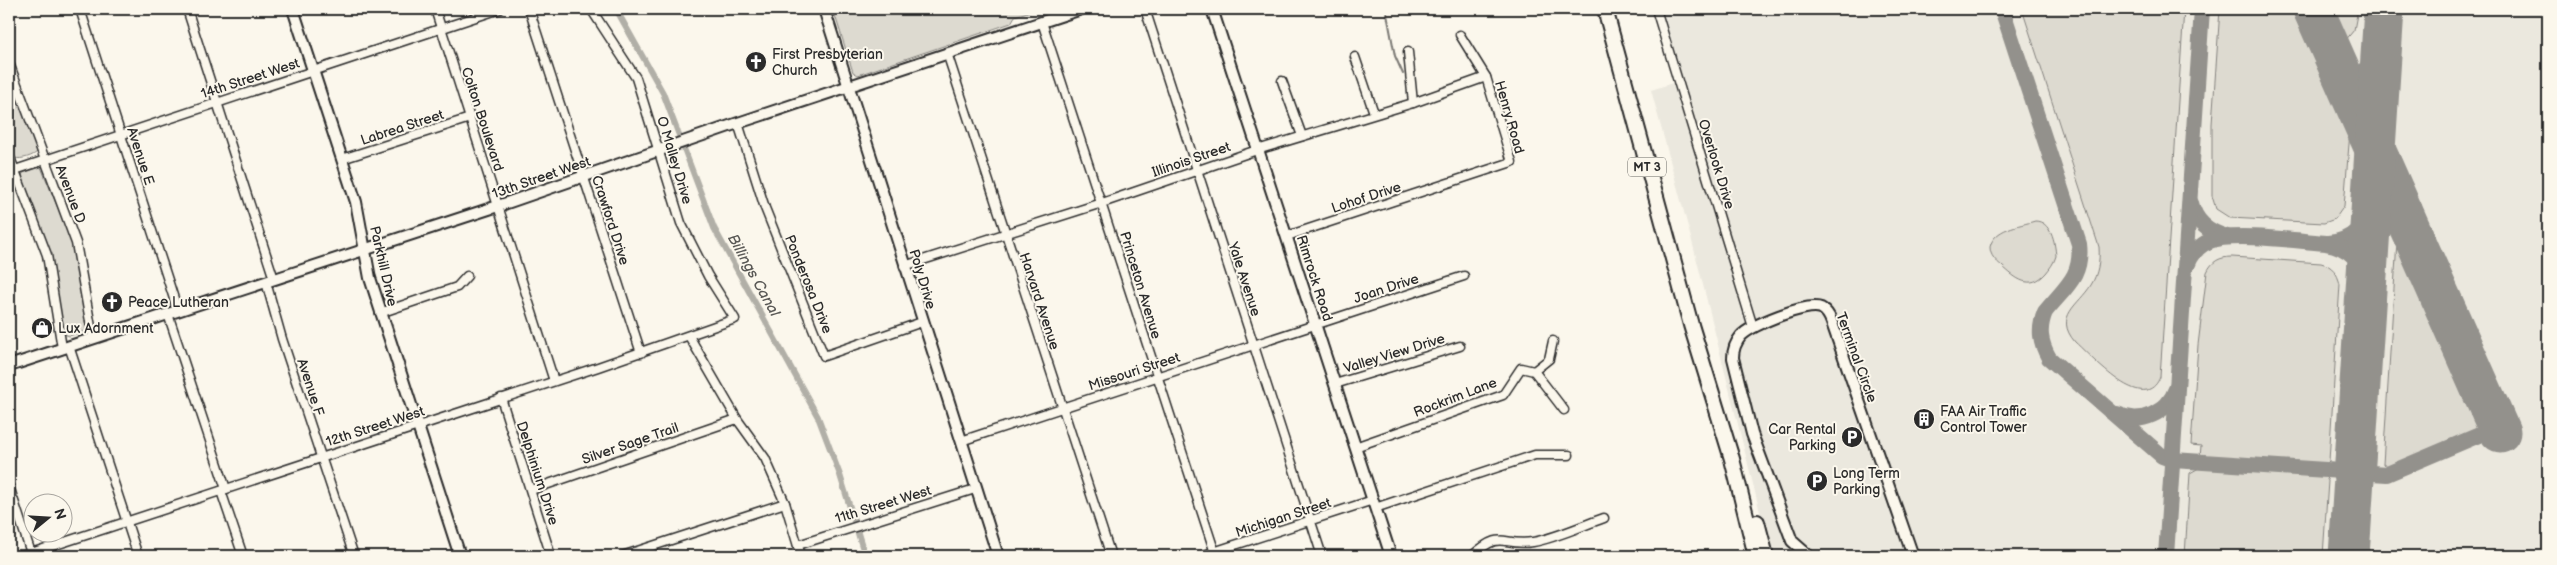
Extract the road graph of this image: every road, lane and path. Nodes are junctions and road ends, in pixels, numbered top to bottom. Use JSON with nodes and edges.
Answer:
{"nodes":[{"id":1,"x":80,"y":9,"type":"edge"},
{"id":2,"x":187,"y":9,"type":"edge"},
{"id":3,"x":293,"y":9,"type":"edge"},
{"id":4,"x":435,"y":9,"type":"edge"},
{"id":5,"x":500,"y":9,"type":"edge"},
{"id":6,"x":529,"y":9,"type":"edge"},
{"id":7,"x":591,"y":9,"type":"edge"},
{"id":8,"x":824,"y":9,"type":"edge"},
{"id":9,"x":1081,"y":9,"type":"edge"},
{"id":10,"x":1145,"y":9,"type":"edge"},
{"id":11,"x":1212,"y":9,"type":"edge"},
{"id":12,"x":1605,"y":9,"type":"edge"},
{"id":13,"x":1656,"y":9,"type":"edge"},
{"id":14,"x":1042,"y":22,"type":"junction"},
{"id":15,"x":441,"y":28,"type":"junction"},
{"id":16,"x":1460,"y":35,"type":"dead end"},
{"id":17,"x":1408,"y":52,"type":"dead end"},
{"id":18,"x":947,"y":53,"type":"junction"},
{"id":19,"x":1355,"y":57,"type":"dead end"},
{"id":20,"x":9,"y":63,"type":"edge"},
{"id":21,"x":314,"y":70,"type":"junction"},
{"id":22,"x":1486,"y":77,"type":"junction"},
{"id":23,"x":1282,"y":80,"type":"dead end"},
{"id":24,"x":849,"y":86,"type":"junction"},
{"id":25,"x":216,"y":102,"type":"junction"},
{"id":26,"x":1413,"y":103,"type":"junction"},
{"id":27,"x":1374,"y":113,"type":"junction"},
{"id":28,"x":470,"y":118,"type":"junction"},
{"id":29,"x":738,"y":123,"type":"junction"},
{"id":30,"x":121,"y":134,"type":"junction"},
{"id":31,"x":1302,"y":136,"type":"junction"},
{"id":32,"x":660,"y":150,"type":"junction"},
{"id":33,"x":1257,"y":150,"type":"junction"},
{"id":34,"x":9,"y":155,"type":"edge"},
{"id":35,"x":45,"y":159,"type":"junction"},
{"id":36,"x":342,"y":159,"type":"junction"},
{"id":37,"x":1197,"y":169,"type":"junction"},
{"id":38,"x":12,"y":171,"type":"edge"},
{"id":39,"x":584,"y":176,"type":"junction"},
{"id":40,"x":1454,"y":182,"type":"joint"},
{"id":41,"x":1102,"y":203,"type":"junction"},
{"id":42,"x":498,"y":206,"type":"junction"},
{"id":43,"x":1005,"y":234,"type":"junction"},
{"id":44,"x":1287,"y":236,"type":"junction"},
{"id":45,"x":365,"y":250,"type":"junction"},
{"id":46,"x":904,"y":266,"type":"junction"},
{"id":47,"x":467,"y":276,"type":"dead end"},
{"id":48,"x":1464,"y":276,"type":"dead end"},
{"id":49,"x":270,"y":280,"type":"junction"},
{"id":50,"x":173,"y":312,"type":"junction"},
{"id":51,"x":380,"y":313,"type":"junction"},
{"id":52,"x":735,"y":319,"type":"joint"},
{"id":53,"x":922,"y":322,"type":"junction"},
{"id":54,"x":1316,"y":325,"type":"junction"},
{"id":55,"x":1691,"y":325,"type":"junction"},
{"id":56,"x":1753,"y":327,"type":"junction"},
{"id":57,"x":689,"y":336,"type":"junction"},
{"id":58,"x":93,"y":338,"type":"junction"},
{"id":59,"x":1554,"y":341,"type":"dead end"},
{"id":60,"x":1254,"y":345,"type":"junction"},
{"id":61,"x":1460,"y":346,"type":"dead end"},
{"id":62,"x":66,"y":347,"type":"junction"},
{"id":63,"x":641,"y":353,"type":"junction"},
{"id":64,"x":9,"y":366,"type":"edge"},
{"id":65,"x":1534,"y":371,"type":"junction"},
{"id":66,"x":1156,"y":377,"type":"junction"},
{"id":67,"x":554,"y":381,"type":"junction"},
{"id":68,"x":1335,"y":384,"type":"junction"},
{"id":69,"x":500,"y":398,"type":"junction"},
{"id":70,"x":1061,"y":408,"type":"junction"},
{"id":71,"x":1564,"y":410,"type":"dead end"},
{"id":72,"x":737,"y":419,"type":"junction"},
{"id":73,"x":417,"y":426,"type":"junction"},
{"id":74,"x":961,"y":441,"type":"junction"},
{"id":75,"x":1355,"y":447,"type":"junction"},
{"id":76,"x":1569,"y":456,"type":"dead end"},
{"id":77,"x":321,"y":457,"type":"junction"},
{"id":78,"x":9,"y":486,"type":"edge"},
{"id":79,"x":975,"y":489,"type":"junction"},
{"id":80,"x":223,"y":490,"type":"junction"},
{"id":81,"x":531,"y":490,"type":"junction"},
{"id":82,"x":785,"y":503,"type":"junction"},
{"id":83,"x":1374,"y":504,"type":"junction"},
{"id":84,"x":1604,"y":518,"type":"dead end"},
{"id":85,"x":127,"y":521,"type":"junction"},
{"id":86,"x":1311,"y":521,"type":"junction"},
{"id":87,"x":798,"y":545,"type":"junction"},
{"id":88,"x":1216,"y":554,"type":"edge"},
{"id":89,"x":31,"y":555,"type":"edge"},
{"id":90,"x":22,"y":556,"type":"edge"},
{"id":91,"x":138,"y":556,"type":"edge"},
{"id":92,"x":243,"y":556,"type":"edge"},
{"id":93,"x":354,"y":556,"type":"edge"},
{"id":94,"x":460,"y":556,"type":"edge"},
{"id":95,"x":551,"y":556,"type":"edge"},
{"id":96,"x":622,"y":556,"type":"edge"},
{"id":97,"x":801,"y":556,"type":"edge"},
{"id":98,"x":998,"y":556,"type":"edge"},
{"id":99,"x":1111,"y":556,"type":"edge"},
{"id":100,"x":1201,"y":556,"type":"edge"},
{"id":101,"x":1322,"y":556,"type":"edge"},
{"id":102,"x":1391,"y":556,"type":"edge"},
{"id":103,"x":1472,"y":556,"type":"edge"},
{"id":104,"x":1756,"y":556,"type":"edge"},
{"id":105,"x":1766,"y":556,"type":"edge"},
{"id":106,"x":1809,"y":556,"type":"edge"},
{"id":107,"x":1913,"y":556,"type":"edge"}],
"edges":[{"from":1,"to":30,"type":"street","name":"Avenue E"},
{"from":2,"to":25,"type":"street","name":"Avenue F"},
{"from":3,"to":21,"type":"street","name":"Parkhill Drive"},
{"from":4,"to":15,"type":"street","name":"Colton Boulevard"},
{"from":5,"to":15,"type":"street","name":"14th Street West"},
{"from":6,"to":39,"type":"street","name":"Crawford Drive"},
{"from":7,"to":32,"type":"street","name":"O Malley Drive"},
{"from":8,"to":24,"type":"street","name":"Poly Drive"},
{"from":9,"to":14,"type":"street","name":"13th Street West"},
{"from":10,"to":37,"type":"street","name":"Yale Avenue"},
{"from":11,"to":33,"type":"street","name":"Rimrock Road"},
{"from":12,"to":55,"type":"highway","number":"MT 3"},
{"from":13,"to":56,"type":"street","name":"Overlook Drive"},
{"from":14,"to":18,"type":"street","name":"13th Street West"},
{"from":14,"to":41,"type":"street","name":"Princeton Avenue"},
{"from":15,"to":21,"type":"street","name":"14th Street West"},
{"from":15,"to":28,"type":"street","name":"Colton Boulevard"},
{"from":16,"to":22,"type":"street"},
{"from":17,"to":26,"type":"street"},
{"from":18,"to":24,"type":"street","name":"13th Street West"},
{"from":18,"to":43,"type":"street","name":"Harvard Avenue"},
{"from":19,"to":27,"type":"street"},
{"from":20,"to":35,"type":"street","name":"Avenue D"},
{"from":21,"to":25,"type":"street","name":"14th Street West"},
{"from":21,"to":36,"type":"street","name":"Parkhill Drive"},
{"from":22,"to":26,"type":"street","name":"Illinois Street"},
{"from":22,"to":40,"type":"street","name":"Henry Road"},
{"from":23,"to":31,"type":"street"},
{"from":24,"to":29,"type":"street","name":"13th Street West"},
{"from":24,"to":46,"type":"street","name":"Poly Drive"},
{"from":25,"to":30,"type":"street","name":"14th Street West"},
{"from":25,"to":49,"type":"street","name":"Avenue F"},
{"from":26,"to":27,"type":"street","name":"Illinois Street"},
{"from":27,"to":31,"type":"street","name":"Illinois Street"},
{"from":28,"to":36,"type":"street","name":"Labrea Street"},
{"from":28,"to":42,"type":"street","name":"Colton Boulevard"},
{"from":29,"to":32,"type":"street","name":"13th Street West"},
{"from":29,"to":53,"type":"street","name":"Ponderosa Drive"},
{"from":30,"to":35,"type":"street","name":"14th Street West"},
{"from":30,"to":50,"type":"street","name":"Avenue E"},
{"from":31,"to":33,"type":"street","name":"Illinois Street"},
{"from":32,"to":39,"type":"street","name":"13th Street West"},
{"from":32,"to":52,"type":"street","name":"O Malley Drive"},
{"from":33,"to":37,"type":"street","name":"Illinois Street"},
{"from":33,"to":44,"type":"street","name":"Rimrock Road"},
{"from":34,"to":38,"type":"street"},
{"from":35,"to":38,"type":"street","name":"14th Street West"},
{"from":35,"to":58,"type":"street","name":"Avenue D"},
{"from":36,"to":45,"type":"street","name":"Parkhill Drive"},
{"from":37,"to":41,"type":"street","name":"Illinois Street"},
{"from":37,"to":60,"type":"street","name":"Yale Avenue"},
{"from":38,"to":62,"type":"street"},
{"from":39,"to":42,"type":"street","name":"13th Street West"},
{"from":39,"to":63,"type":"street","name":"Crawford Drive"},
{"from":40,"to":44,"type":"street","name":"Lohof Drive"},
{"from":41,"to":43,"type":"street","name":"Illinois Street"},
{"from":41,"to":66,"type":"street","name":"Princeton Avenue"},
{"from":42,"to":45,"type":"street","name":"13th Street West"},
{"from":42,"to":67,"type":"street","name":"Colton Boulevard"},
{"from":43,"to":46,"type":"street","name":"Illinois Street"},
{"from":43,"to":70,"type":"street","name":"Harvard Avenue"},
{"from":44,"to":54,"type":"street","name":"Rimrock Road"},
{"from":45,"to":49,"type":"street","name":"13th Street West"},
{"from":45,"to":51,"type":"street","name":"Parkhill Drive"},
{"from":46,"to":53,"type":"street","name":"Poly Drive"},
{"from":47,"to":51,"type":"street"},
{"from":48,"to":54,"type":"street","name":"Joan Drive"},
{"from":49,"to":50,"type":"street","name":"13th Street West"},
{"from":49,"to":77,"type":"street","name":"Avenue F"},
{"from":50,"to":58,"type":"street","name":"13th Street West"},
{"from":50,"to":80,"type":"street","name":"Avenue E"},
{"from":51,"to":73,"type":"street","name":"Parkhill Drive"},
{"from":52,"to":57,"type":"street","name":"12th Street West"},
{"from":53,"to":74,"type":"street","name":"Poly Drive"},
{"from":54,"to":60,"type":"street","name":"Missouri Street"},
{"from":54,"to":68,"type":"street","name":"Rimrock Road"},
{"from":55,"to":104,"type":"highway","number":"MT 3"},
{"from":55,"to":105,"type":"highway","number":"MT 3"},
{"from":56,"to":106,"type":"street","name":"Terminal Circle"},
{"from":56,"to":107,"type":"street","name":"Terminal Circle"},
{"from":57,"to":63,"type":"street","name":"12th Street West"},
{"from":57,"to":72,"type":"street"},
{"from":58,"to":62,"type":"street","name":"13th Street West"},
{"from":59,"to":65,"type":"street"},
{"from":60,"to":66,"type":"street","name":"Missouri Street"},
{"from":60,"to":86,"type":"street","name":"Yale Avenue"},
{"from":61,"to":68,"type":"street","name":"Valley View Drive"},
{"from":62,"to":64,"type":"street","name":"13th Street West"},
{"from":62,"to":85,"type":"street"},
{"from":63,"to":67,"type":"street","name":"12th Street West"},
{"from":65,"to":71,"type":"street"},
{"from":65,"to":75,"type":"street","name":"Rockrim Lane"},
{"from":66,"to":70,"type":"street","name":"Missouri Street"},
{"from":66,"to":88,"type":"street","name":"Princeton Avenue"},
{"from":67,"to":69,"type":"street","name":"12th Street West"},
{"from":68,"to":75,"type":"street","name":"Rimrock Road"},
{"from":69,"to":73,"type":"street","name":"12th Street West"},
{"from":69,"to":81,"type":"street","name":"Delphinium Drive"},
{"from":70,"to":74,"type":"street","name":"Missouri Street"},
{"from":70,"to":99,"type":"street","name":"Harvard Avenue"},
{"from":72,"to":81,"type":"street","name":"Silver Sage Trail"},
{"from":72,"to":82,"type":"street"},
{"from":73,"to":77,"type":"street","name":"12th Street West"},
{"from":73,"to":94,"type":"street","name":"Parkhill Drive"},
{"from":74,"to":79,"type":"street","name":"Poly Drive"},
{"from":75,"to":83,"type":"street","name":"Rimrock Road"},
{"from":76,"to":83,"type":"street","name":"Michigan Street"},
{"from":77,"to":80,"type":"street","name":"12th Street West"},
{"from":77,"to":93,"type":"street","name":"Avenue F"},
{"from":78,"to":89,"type":"street"},
{"from":79,"to":87,"type":"street","name":"11th Street West"},
{"from":79,"to":98,"type":"street","name":"Poly Drive"},
{"from":80,"to":85,"type":"street","name":"12th Street West"},
{"from":80,"to":92,"type":"street","name":"Avenue E"},
{"from":81,"to":95,"type":"street","name":"Delphinium Drive"},
{"from":82,"to":87,"type":"street"},
{"from":82,"to":96,"type":"street"},
{"from":83,"to":86,"type":"street","name":"Michigan Street"},
{"from":83,"to":102,"type":"street","name":"Rimrock Road"},
{"from":84,"to":103,"type":"street"},
{"from":85,"to":89,"type":"street","name":"12th Street West"},
{"from":85,"to":91,"type":"street"},
{"from":86,"to":88,"type":"street","name":"Michigan Street"},
{"from":86,"to":101,"type":"street","name":"Yale Avenue"},
{"from":87,"to":97,"type":"street"},
{"from":88,"to":100,"type":"street","name":"Michigan Street"},
{"from":89,"to":90,"type":"street","name":"12th Street West"}]}
